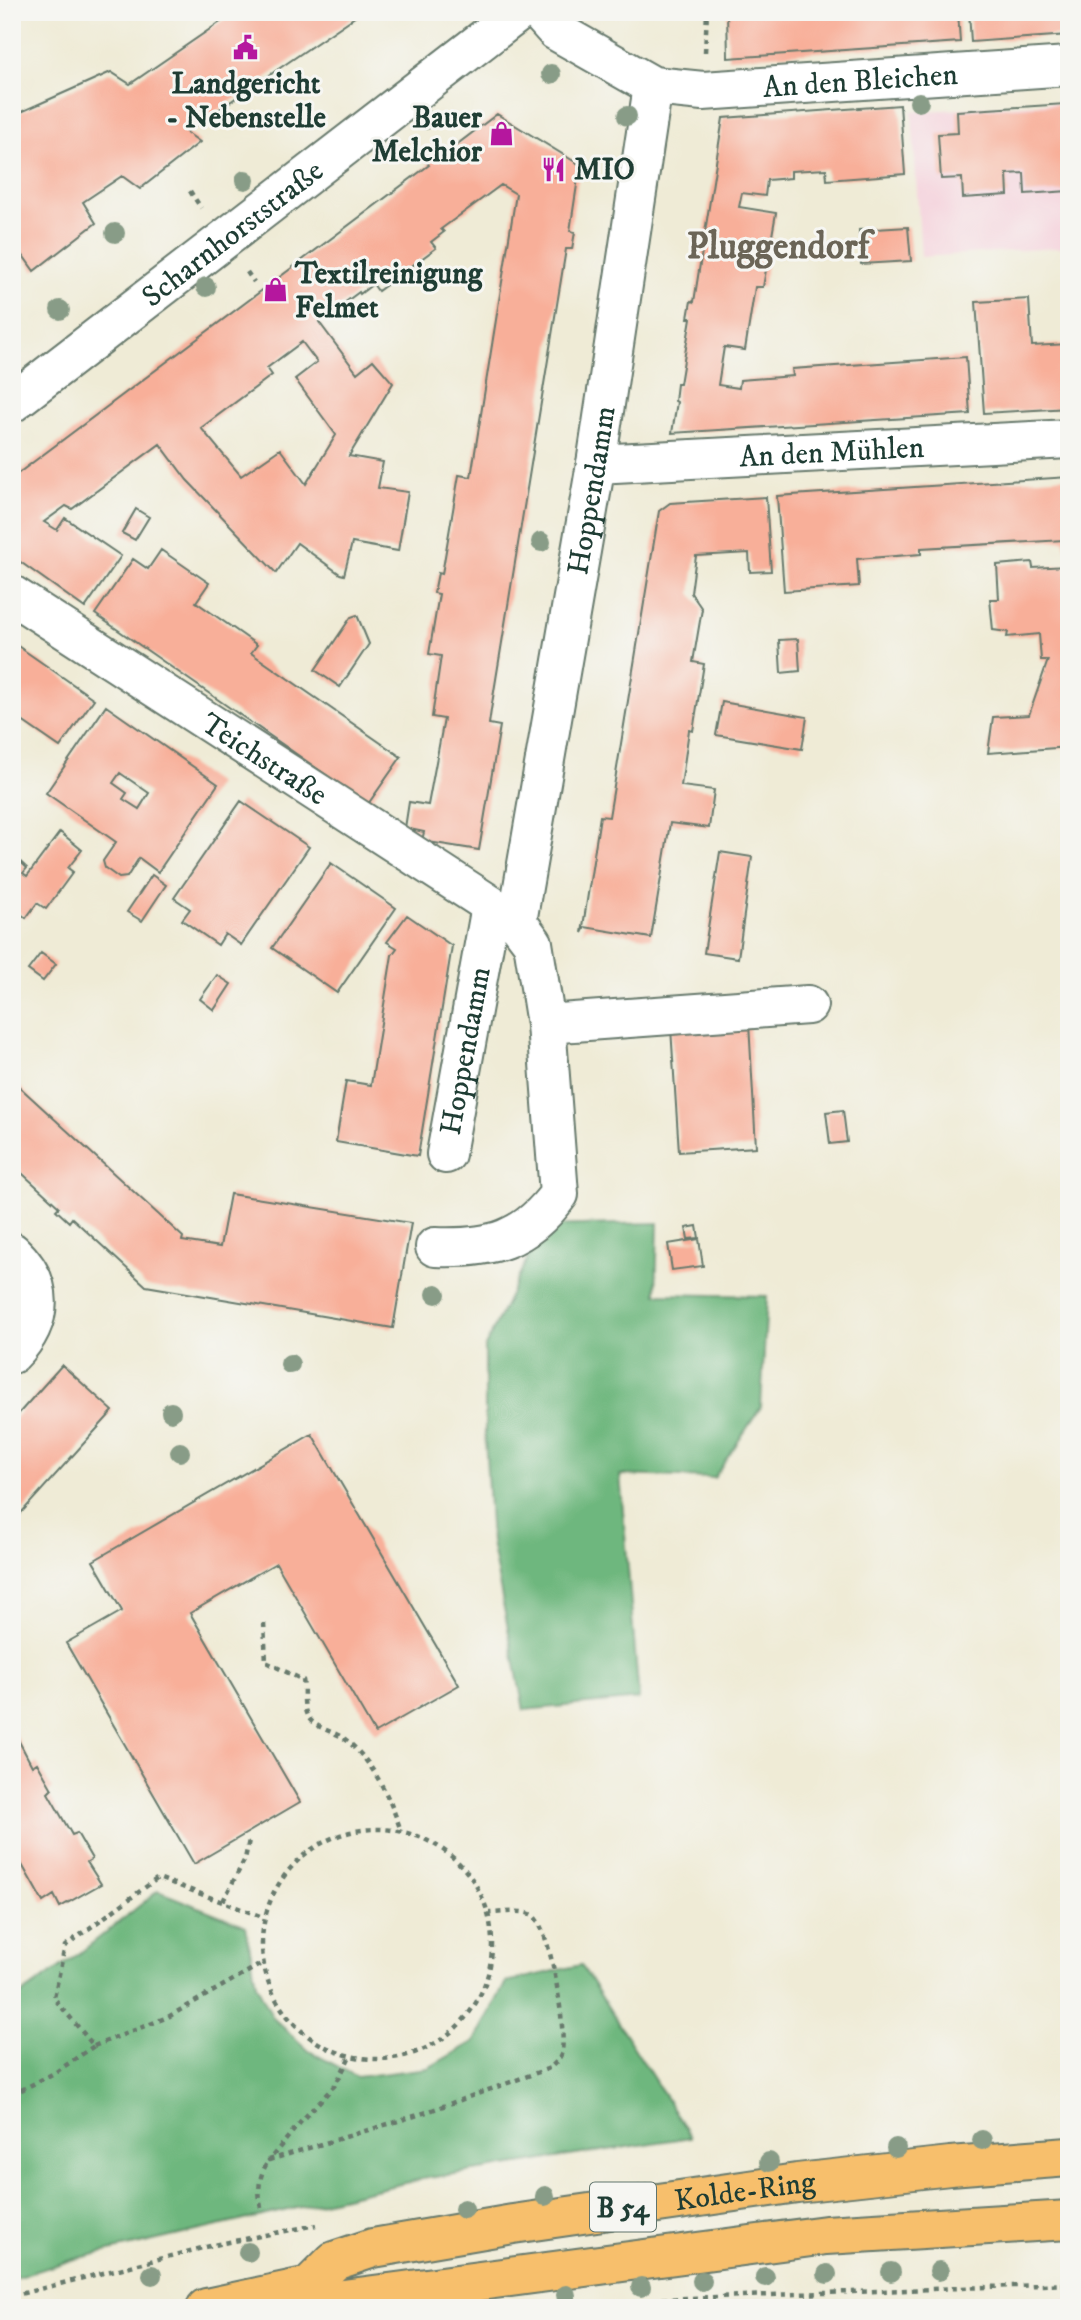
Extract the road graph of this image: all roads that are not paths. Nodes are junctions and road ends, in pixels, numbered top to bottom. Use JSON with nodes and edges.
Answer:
{"nodes":[{"id":1,"x":519,"y":12,"type":"edge"},
{"id":2,"x":538,"y":12,"type":"edge"},
{"id":3,"x":1069,"y":66,"type":"edge"},
{"id":4,"x":653,"y":86,"type":"junction"},
{"id":5,"x":12,"y":402,"type":"edge"},
{"id":6,"x":1069,"y":439,"type":"edge"},
{"id":7,"x":596,"y":464,"type":"junction"},
{"id":8,"x":12,"y":595,"type":"edge"},
{"id":9,"x":504,"y":914,"type":"junction"},
{"id":10,"x":808,"y":1004,"type":"dead end"},
{"id":11,"x":546,"y":1024,"type":"junction"},
{"id":12,"x":446,"y":1154,"type":"dead end"},
{"id":13,"x":435,"y":1247,"type":"dead end"},
{"id":14,"x":12,"y":1252,"type":"edge"},
{"id":15,"x":12,"y":1354,"type":"edge"},
{"id":16,"x":1069,"y":2157,"type":"edge"},
{"id":17,"x":1069,"y":2220,"type":"edge"},
{"id":18,"x":309,"y":2286,"type":"junction"},
{"id":19,"x":385,"y":2300,"type":"edge"},
{"id":20,"x":206,"y":2308,"type":"edge"}],
"edges":[{"from":1,"to":5,"type":"street","name":"Scharnhorststraße"},
{"from":2,"to":4,"type":"street"},
{"from":3,"to":4,"type":"street","name":"An den Bleichen"},
{"from":4,"to":7,"type":"street","name":"Hoppendamm"},
{"from":6,"to":7,"type":"street","name":"An den Mühlen"},
{"from":7,"to":9,"type":"street","name":"Hoppendamm"},
{"from":8,"to":9,"type":"street","name":"Teichstraße"},
{"from":9,"to":11,"type":"street","name":"Hoppendamm"},
{"from":9,"to":12,"type":"street","name":"Hoppendamm"},
{"from":10,"to":11,"type":"street"},
{"from":11,"to":13,"type":"street","name":"Hoppendamm"},
{"from":14,"to":15,"type":"street"},
{"from":16,"to":18,"type":"main road","name":"Kolde-Ring","number":"B 54"},
{"from":17,"to":19,"type":"main road","name":"Kolde-Ring","number":"B 54"},
{"from":18,"to":19,"type":"main road","name":"Kolde-Ring","number":"B 54"},
{"from":18,"to":20,"type":"main road"}]}
